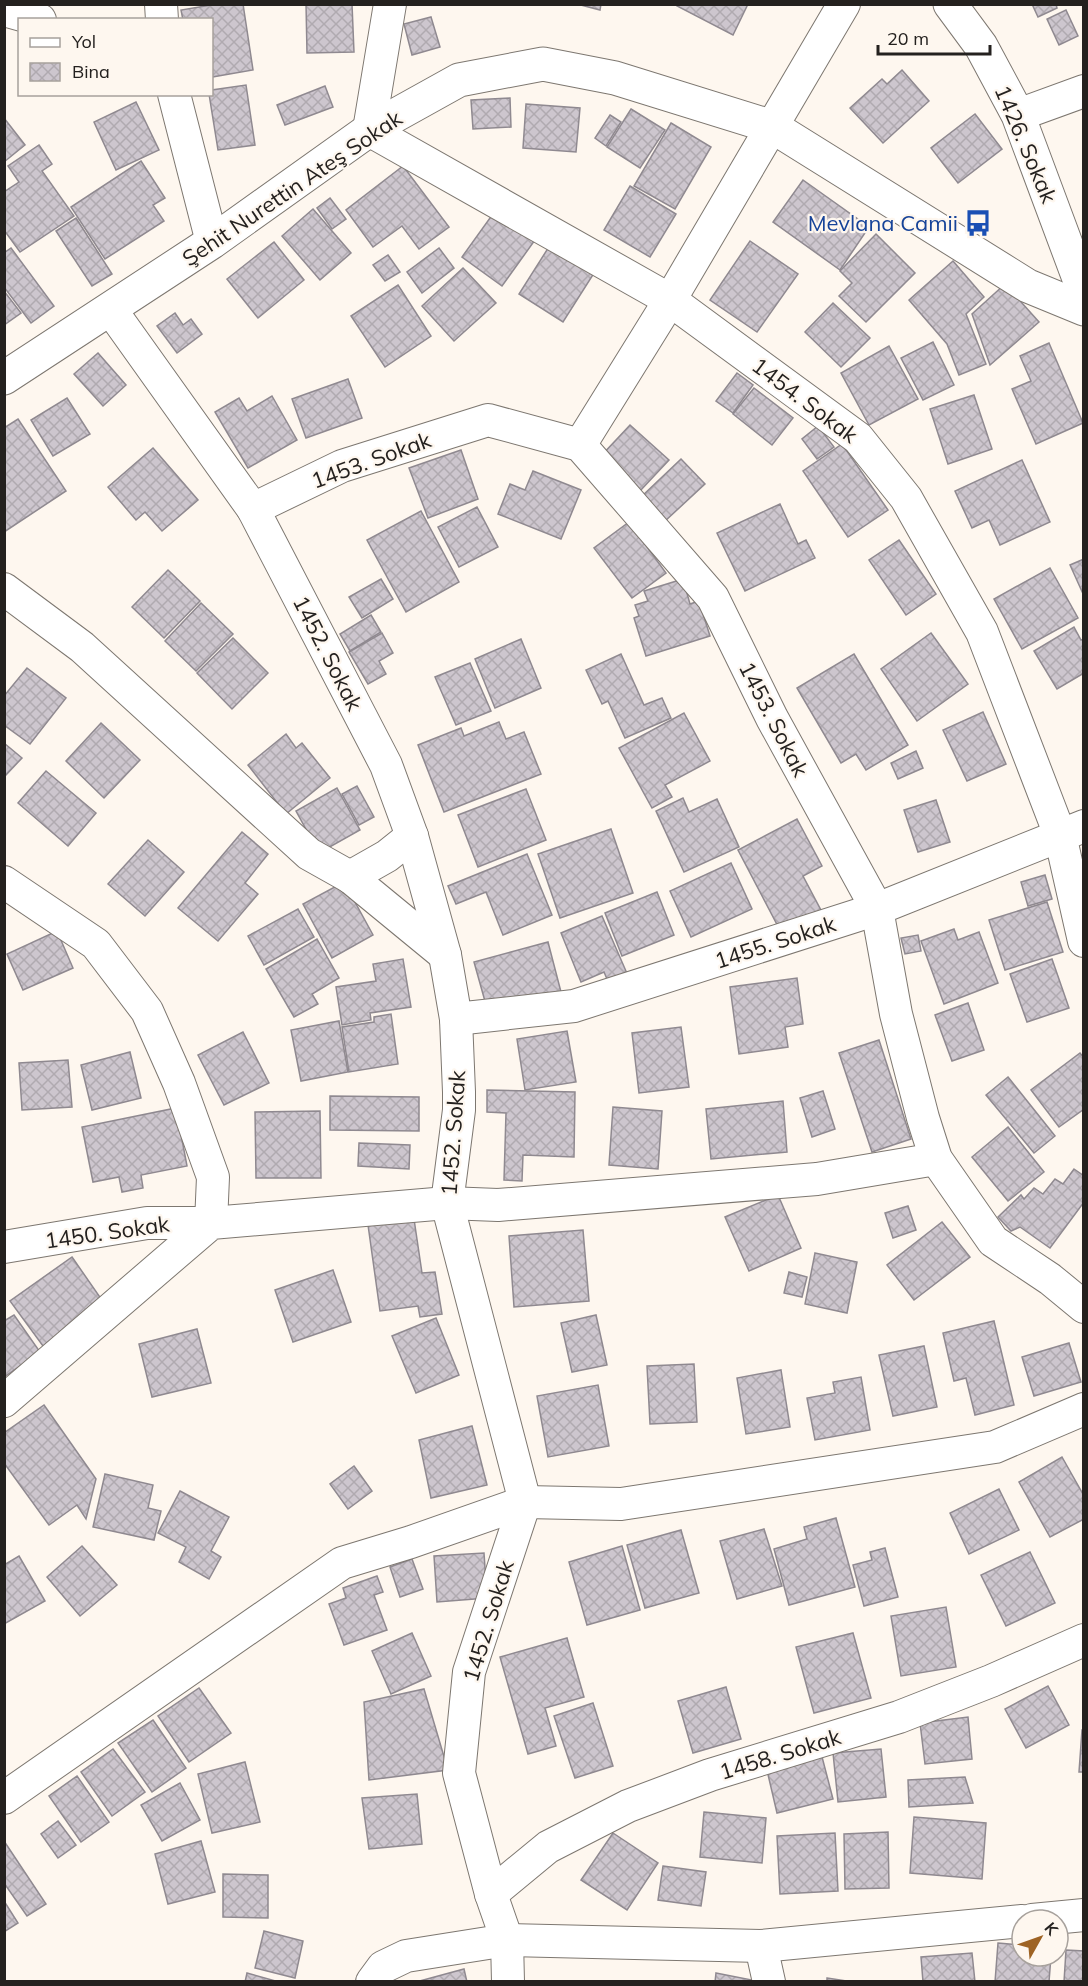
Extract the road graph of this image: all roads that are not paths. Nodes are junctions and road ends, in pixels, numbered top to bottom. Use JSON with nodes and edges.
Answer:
{"nodes":[{"id":1,"x":390,"y":4,"type":"edge"},
{"id":2,"x":844,"y":4,"type":"edge"},
{"id":3,"x":950,"y":4,"type":"edge"},
{"id":4,"x":5,"y":11,"type":"edge"},
{"id":5,"x":32,"y":18,"type":"edge"},
{"id":6,"x":1083,"y":91,"type":"edge"},
{"id":7,"x":175,"y":96,"type":"edge"},
{"id":8,"x":1018,"y":115,"type":"junction"},
{"id":9,"x":773,"y":127,"type":"junction"},
{"id":10,"x":369,"y":130,"type":"junction"},
{"id":11,"x":212,"y":242,"type":"junction"},
{"id":12,"x":1083,"y":292,"type":"edge"},
{"id":13,"x":670,"y":300,"type":"junction"},
{"id":14,"x":1083,"y":309,"type":"edge"},
{"id":15,"x":111,"y":310,"type":"junction"},
{"id":16,"x":4,"y":378,"type":"edge"},
{"id":17,"x":580,"y":445,"type":"junction"},
{"id":18,"x":253,"y":509,"type":"junction"},
{"id":19,"x":4,"y":589,"type":"edge"},
{"id":20,"x":1072,"y":831,"type":"edge"},
{"id":21,"x":412,"y":836,"type":"junction"},
{"id":22,"x":350,"y":877,"type":"junction"},
{"id":23,"x":4,"y":882,"type":"edge"},
{"id":24,"x":877,"y":909,"type":"junction"},
{"id":25,"x":1083,"y":941,"type":"edge"},
{"id":26,"x":445,"y":955,"type":"junction"},
{"id":27,"x":456,"y":1019,"type":"junction"},
{"id":28,"x":936,"y":1159,"type":"junction"},
{"id":29,"x":447,"y":1203,"type":"junction"},
{"id":30,"x":211,"y":1222,"type":"junction"},
{"id":31,"x":4,"y":1247,"type":"edge"},
{"id":32,"x":1083,"y":1307,"type":"edge"},
{"id":33,"x":4,"y":1401,"type":"edge"},
{"id":34,"x":1083,"y":1409,"type":"edge"},
{"id":35,"x":525,"y":1502,"type":"junction"},
{"id":36,"x":1083,"y":1640,"type":"edge"},
{"id":37,"x":4,"y":1798,"type":"edge"},
{"id":38,"x":491,"y":1894,"type":"junction"},
{"id":39,"x":1010,"y":1922,"type":"edge"},
{"id":40,"x":507,"y":1940,"type":"junction"},
{"id":41,"x":761,"y":1946,"type":"junction"},
{"id":42,"x":372,"y":1982,"type":"edge"},
{"id":43,"x":508,"y":1982,"type":"edge"},
{"id":44,"x":769,"y":1982,"type":"edge"}],
"edges":[{"from":1,"to":10,"type":"street"},
{"from":2,"to":9,"type":"street"},
{"from":3,"to":8,"type":"street","name":"1426. Sokak"},
{"from":4,"to":5,"type":"street"},
{"from":6,"to":8,"type":"street"},
{"from":7,"to":11,"type":"street"},
{"from":8,"to":12,"type":"street","name":"1426. Sokak"},
{"from":9,"to":10,"type":"street","name":"Şehit Nurettin Ateş Sokak"},
{"from":9,"to":13,"type":"street"},
{"from":9,"to":14,"type":"street","name":"Şehit Nurettin Ateş Sokak"},
{"from":10,"to":11,"type":"street","name":"Şehit Nurettin Ateş Sokak"},
{"from":10,"to":13,"type":"street","name":"1454. Sokak"},
{"from":11,"to":15,"type":"street","name":"Şehit Nurettin Ateş Sokak"},
{"from":13,"to":17,"type":"street"},
{"from":13,"to":20,"type":"street","name":"1454. Sokak"},
{"from":15,"to":16,"type":"street","name":"Şehit Nurettin Ateş Sokak"},
{"from":15,"to":18,"type":"street","name":"1452. Sokak"},
{"from":17,"to":18,"type":"street","name":"1453. Sokak"},
{"from":17,"to":24,"type":"street","name":"1453. Sokak"},
{"from":18,"to":21,"type":"street","name":"1452. Sokak"},
{"from":19,"to":22,"type":"street"},
{"from":20,"to":24,"type":"street","name":"1455. Sokak"},
{"from":20,"to":25,"type":"street","name":"1454. Sokak"},
{"from":21,"to":22,"type":"street"},
{"from":21,"to":26,"type":"street","name":"1452. Sokak"},
{"from":22,"to":26,"type":"street"},
{"from":23,"to":30,"type":"street"},
{"from":24,"to":27,"type":"street","name":"1455. Sokak"},
{"from":24,"to":28,"type":"street","name":"1453. Sokak"},
{"from":26,"to":27,"type":"street","name":"1452. Sokak"},
{"from":27,"to":29,"type":"street","name":"1452. Sokak"},
{"from":28,"to":29,"type":"street","name":"1450. Sokak"},
{"from":28,"to":32,"type":"street","name":"1453. Sokak"},
{"from":29,"to":30,"type":"street","name":"1450. Sokak"},
{"from":29,"to":35,"type":"street","name":"1452. Sokak"},
{"from":30,"to":31,"type":"street","name":"1450. Sokak"},
{"from":30,"to":33,"type":"street"},
{"from":34,"to":35,"type":"street"},
{"from":35,"to":37,"type":"street"},
{"from":35,"to":38,"type":"street","name":"1452. Sokak"},
{"from":36,"to":38,"type":"street","name":"1458. Sokak"},
{"from":38,"to":40,"type":"street","name":"1452. Sokak"},
{"from":39,"to":41,"type":"street"},
{"from":40,"to":41,"type":"street"},
{"from":40,"to":42,"type":"street"},
{"from":40,"to":43,"type":"street","name":"1452. Sokak"},
{"from":41,"to":44,"type":"street"}]}
